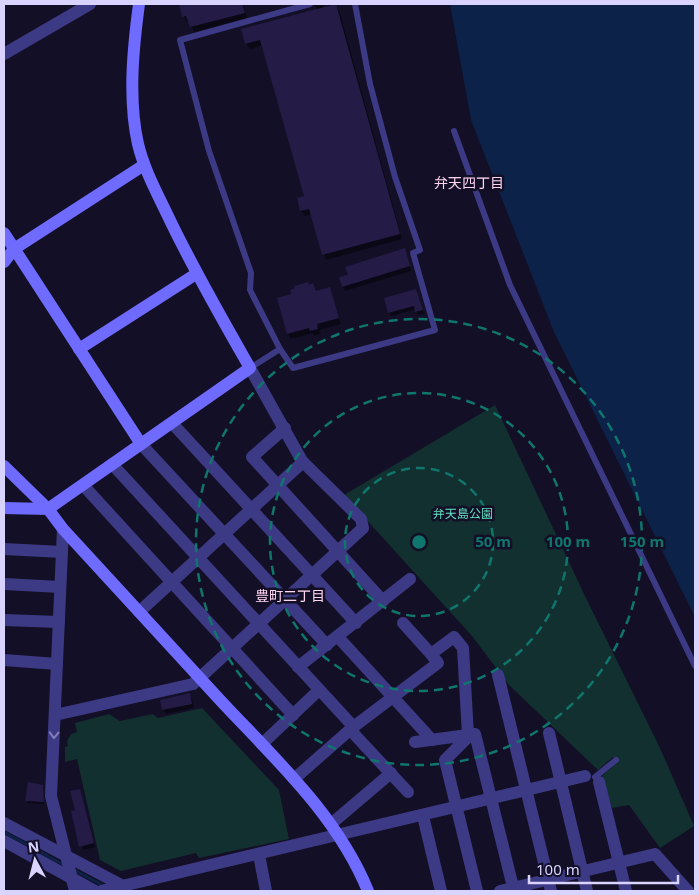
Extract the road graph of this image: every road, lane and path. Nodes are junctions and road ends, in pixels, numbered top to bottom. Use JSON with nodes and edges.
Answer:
{"nodes":[{"id":1,"x":90,"y":4,"type":"edge"},
{"id":2,"x":139,"y":4,"type":"edge"},
{"id":3,"x":310,"y":4,"type":"edge"},
{"id":4,"x":355,"y":4,"type":"edge"},
{"id":5,"x":4,"y":54,"type":"edge"},
{"id":6,"x":454,"y":131,"type":"dead end"},
{"id":7,"x":144,"y":165,"type":"junction"},
{"id":8,"x":4,"y":233,"type":"edge"},
{"id":9,"x":14,"y":249,"type":"junction"},
{"id":10,"x":4,"y":262,"type":"edge"},
{"id":11,"x":196,"y":274,"type":"junction"},
{"id":12,"x":79,"y":349,"type":"junction"},
{"id":13,"x":280,"y":349,"type":"junction"},
{"id":14,"x":250,"y":368,"type":"junction"},
{"id":15,"x":172,"y":423,"type":"junction"},
{"id":16,"x":285,"y":428,"type":"junction"},
{"id":17,"x":141,"y":444,"type":"junction"},
{"id":18,"x":303,"y":462,"type":"junction"},
{"id":19,"x":112,"y":464,"type":"junction"},
{"id":20,"x":4,"y":466,"type":"edge"},
{"id":21,"x":82,"y":485,"type":"junction"},
{"id":22,"x":278,"y":485,"type":"junction"},
{"id":23,"x":4,"y":508,"type":"edge"},
{"id":24,"x":48,"y":509,"type":"junction"},
{"id":25,"x":251,"y":510,"type":"junction"},
{"id":26,"x":63,"y":529,"type":"junction"},
{"id":27,"x":224,"y":534,"type":"junction"},
{"id":28,"x":4,"y":549,"type":"edge"},
{"id":29,"x":338,"y":551,"type":"junction"},
{"id":30,"x":62,"y":552,"type":"junction"},
{"id":31,"x":198,"y":558,"type":"junction"},
{"id":32,"x":312,"y":576,"type":"junction"},
{"id":33,"x":410,"y":579,"type":"dead end"},
{"id":34,"x":172,"y":582,"type":"junction"},
{"id":35,"x":4,"y":584,"type":"edge"},
{"id":36,"x":60,"y":587,"type":"junction"},
{"id":37,"x":286,"y":600,"type":"junction"},
{"id":38,"x":384,"y":601,"type":"junction"},
{"id":39,"x":139,"y":612,"type":"junction"},
{"id":40,"x":4,"y":620,"type":"edge"},
{"id":41,"x":59,"y":622,"type":"junction"},
{"id":42,"x":356,"y":623,"type":"junction"},
{"id":43,"x":403,"y":623,"type":"dead end"},
{"id":44,"x":259,"y":625,"type":"junction"},
{"id":45,"x":338,"y":637,"type":"junction"},
{"id":46,"x":327,"y":645,"type":"junction"},
{"id":47,"x":233,"y":649,"type":"junction"},
{"id":48,"x":431,"y":654,"type":"junction"},
{"id":49,"x":4,"y":660,"type":"edge"},
{"id":50,"x":57,"y":664,"type":"junction"},
{"id":51,"x":695,"y":666,"type":"edge"},
{"id":52,"x":298,"y":667,"type":"junction"},
{"id":53,"x":498,"y":676,"type":"dead end"},
{"id":54,"x":200,"y":679,"type":"junction"},
{"id":55,"x":319,"y":690,"type":"junction"},
{"id":56,"x":393,"y":697,"type":"junction"},
{"id":57,"x":293,"y":714,"type":"junction"},
{"id":58,"x":55,"y":715,"type":"junction"},
{"id":59,"x":352,"y":728,"type":"junction"},
{"id":60,"x":549,"y":733,"type":"dead end"},
{"id":61,"x":468,"y":735,"type":"junction"},
{"id":62,"x":432,"y":740,"type":"junction"},
{"id":63,"x":415,"y":742,"type":"dead end"},
{"id":64,"x":262,"y":744,"type":"junction"},
{"id":65,"x":616,"y":760,"type":"dead end"},
{"id":66,"x":391,"y":773,"type":"junction"},
{"id":67,"x":593,"y":778,"type":"junction"},
{"id":68,"x":294,"y":779,"type":"junction"},
{"id":69,"x":562,"y":782,"type":"junction"},
{"id":70,"x":526,"y":791,"type":"junction"},
{"id":71,"x":408,"y":792,"type":"dead end"},
{"id":72,"x":491,"y":800,"type":"junction"},
{"id":73,"x":457,"y":808,"type":"junction"},
{"id":74,"x":423,"y":816,"type":"junction"},
{"id":75,"x":4,"y":823,"type":"edge"},
{"id":76,"x":331,"y":824,"type":"junction"},
{"id":77,"x":339,"y":836,"type":"junction"},
{"id":78,"x":4,"y":842,"type":"edge"},
{"id":79,"x":21,"y":851,"type":"junction"},
{"id":80,"x":4,"y":855,"type":"edge"},
{"id":81,"x":259,"y":855,"type":"junction"},
{"id":82,"x":619,"y":862,"type":"junction"},
{"id":83,"x":69,"y":867,"type":"junction"},
{"id":84,"x":581,"y":871,"type":"junction"},
{"id":85,"x":549,"y":885,"type":"edge"},
{"id":86,"x":125,"y":888,"type":"edge"},
{"id":87,"x":513,"y":890,"type":"edge"},
{"id":88,"x":74,"y":891,"type":"edge"},
{"id":89,"x":95,"y":891,"type":"edge"},
{"id":90,"x":102,"y":891,"type":"edge"},
{"id":91,"x":266,"y":891,"type":"edge"},
{"id":92,"x":368,"y":891,"type":"edge"},
{"id":93,"x":441,"y":891,"type":"edge"},
{"id":94,"x":477,"y":891,"type":"edge"},
{"id":95,"x":500,"y":891,"type":"edge"},
{"id":96,"x":587,"y":891,"type":"edge"},
{"id":97,"x":626,"y":891,"type":"edge"},
{"id":98,"x":688,"y":891,"type":"edge"}],
"edges":[{"from":1,"to":5,"type":"street"},
{"from":2,"to":7,"type":"street"},
{"from":3,"to":13,"type":"lane"},
{"from":4,"to":13,"type":"lane"},
{"from":6,"to":51,"type":"lane"},
{"from":7,"to":9,"type":"street"},
{"from":7,"to":11,"type":"street"},
{"from":8,"to":9,"type":"street"},
{"from":9,"to":10,"type":"street"},
{"from":9,"to":12,"type":"street"},
{"from":11,"to":12,"type":"street"},
{"from":11,"to":14,"type":"street"},
{"from":12,"to":17,"type":"street"},
{"from":13,"to":14,"type":"lane"},
{"from":14,"to":15,"type":"street"},
{"from":14,"to":16,"type":"street"},
{"from":15,"to":17,"type":"street"},
{"from":15,"to":25,"type":"street"},
{"from":16,"to":18,"type":"street"},
{"from":16,"to":22,"type":"street"},
{"from":17,"to":19,"type":"street"},
{"from":17,"to":27,"type":"street"},
{"from":18,"to":22,"type":"street"},
{"from":18,"to":29,"type":"street"},
{"from":19,"to":21,"type":"street"},
{"from":19,"to":31,"type":"street"},
{"from":20,"to":24,"type":"street"},
{"from":21,"to":24,"type":"street"},
{"from":21,"to":34,"type":"street"},
{"from":22,"to":25,"type":"street"},
{"from":22,"to":29,"type":"street"},
{"from":23,"to":24,"type":"street"},
{"from":24,"to":26,"type":"street"},
{"from":25,"to":27,"type":"street"},
{"from":25,"to":32,"type":"street"},
{"from":26,"to":30,"type":"street"},
{"from":26,"to":39,"type":"street"},
{"from":27,"to":31,"type":"street"},
{"from":27,"to":37,"type":"street"},
{"from":28,"to":30,"type":"street"},
{"from":29,"to":32,"type":"street"},
{"from":29,"to":38,"type":"street"},
{"from":30,"to":36,"type":"street"},
{"from":31,"to":34,"type":"street"},
{"from":31,"to":44,"type":"street"},
{"from":32,"to":37,"type":"street"},
{"from":32,"to":42,"type":"street"},
{"from":33,"to":38,"type":"street"},
{"from":34,"to":39,"type":"street"},
{"from":34,"to":47,"type":"street"},
{"from":35,"to":36,"type":"street"},
{"from":36,"to":41,"type":"street"},
{"from":37,"to":44,"type":"street"},
{"from":37,"to":46,"type":"street"},
{"from":38,"to":42,"type":"street"},
{"from":39,"to":54,"type":"street"},
{"from":40,"to":41,"type":"street"},
{"from":41,"to":50,"type":"street"},
{"from":42,"to":45,"type":"street"},
{"from":43,"to":48,"type":"street"},
{"from":44,"to":47,"type":"street"},
{"from":44,"to":52,"type":"street"},
{"from":45,"to":46,"type":"street"},
{"from":45,"to":56,"type":"street"},
{"from":46,"to":52,"type":"street"},
{"from":47,"to":54,"type":"street"},
{"from":47,"to":57,"type":"street"},
{"from":48,"to":56,"type":"street"},
{"from":48,"to":61,"type":"street"},
{"from":49,"to":50,"type":"street"},
{"from":50,"to":58,"type":"street"},
{"from":52,"to":55,"type":"street"},
{"from":53,"to":70,"type":"street"},
{"from":54,"to":58,"type":"street"},
{"from":54,"to":64,"type":"street"},
{"from":55,"to":57,"type":"street"},
{"from":55,"to":59,"type":"street"},
{"from":56,"to":59,"type":"street"},
{"from":56,"to":62,"type":"street"},
{"from":57,"to":64,"type":"street"},
{"from":58,"to":83,"type":"street","one_way":true},
{"from":59,"to":66,"type":"street"},
{"from":59,"to":68,"type":"street"},
{"from":60,"to":69,"type":"street"},
{"from":61,"to":62,"type":"street"},
{"from":61,"to":72,"type":"street"},
{"from":61,"to":73,"type":"street"},
{"from":62,"to":63,"type":"street"},
{"from":64,"to":68,"type":"street"},
{"from":65,"to":67,"type":"lane"},
{"from":66,"to":71,"type":"street"},
{"from":66,"to":76,"type":"street"},
{"from":67,"to":69,"type":"street"},
{"from":67,"to":82,"type":"street"},
{"from":68,"to":76,"type":"street"},
{"from":69,"to":70,"type":"street"},
{"from":69,"to":84,"type":"street"},
{"from":70,"to":72,"type":"street"},
{"from":70,"to":85,"type":"street"},
{"from":72,"to":73,"type":"street"},
{"from":72,"to":87,"type":"street"},
{"from":73,"to":74,"type":"street"},
{"from":73,"to":94,"type":"street"},
{"from":74,"to":77,"type":"street"},
{"from":74,"to":93,"type":"street"},
{"from":75,"to":83,"type":"street"},
{"from":76,"to":77,"type":"street"},
{"from":77,"to":81,"type":"street"},
{"from":77,"to":92,"type":"street"},
{"from":78,"to":79,"type":"street"},
{"from":79,"to":80,"type":"street"},
{"from":79,"to":83,"type":"street"},
{"from":81,"to":86,"type":"street"},
{"from":81,"to":91,"type":"street"},
{"from":82,"to":84,"type":"street"},
{"from":82,"to":97,"type":"street"},
{"from":82,"to":98,"type":"street"},
{"from":83,"to":86,"type":"street"},
{"from":83,"to":88,"type":"street"},
{"from":83,"to":89,"type":"street"},
{"from":84,"to":85,"type":"street"},
{"from":84,"to":96,"type":"street"},
{"from":85,"to":87,"type":"street"},
{"from":86,"to":90,"type":"street"},
{"from":87,"to":95,"type":"street"}]}
